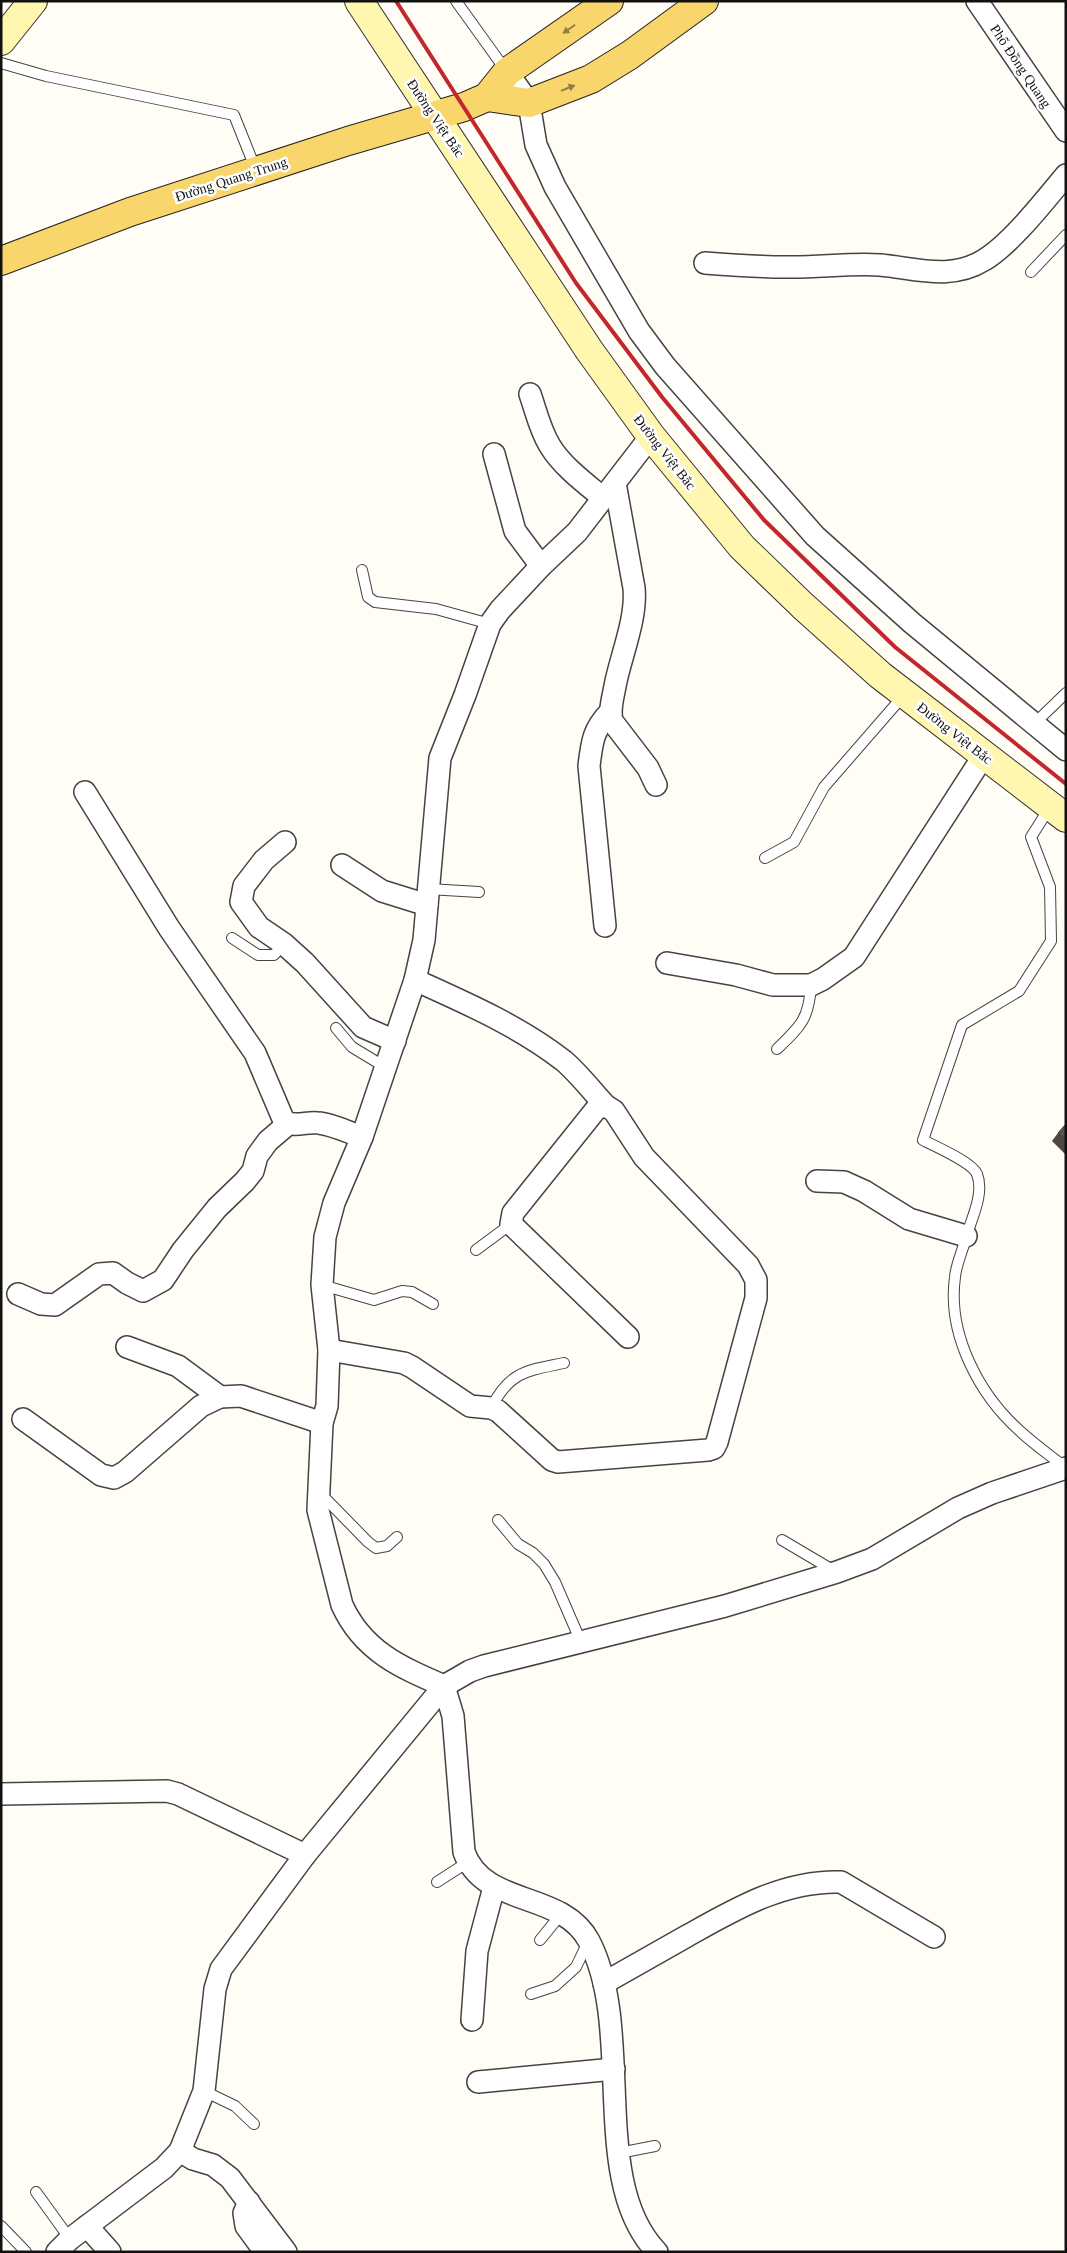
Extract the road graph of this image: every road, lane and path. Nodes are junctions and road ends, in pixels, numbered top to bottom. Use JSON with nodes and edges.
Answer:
{"nodes":[{"id":1,"x":33,"y":1,"type":"edge"},
{"id":2,"x":359,"y":1,"type":"edge"},
{"id":3,"x":456,"y":1,"type":"edge"},
{"id":4,"x":609,"y":1,"type":"edge"},
{"id":5,"x":704,"y":1,"type":"edge"},
{"id":6,"x":977,"y":1,"type":"edge"},
{"id":7,"x":1,"y":41,"type":"edge"},
{"id":8,"x":1,"y":63,"type":"edge"},
{"id":9,"x":506,"y":72,"type":"junction"},
{"id":10,"x":476,"y":102,"type":"junction"},
{"id":11,"x":529,"y":103,"type":"junction"},
{"id":12,"x":433,"y":115,"type":"junction"},
{"id":13,"x":1066,"y":131,"type":"edge"},
{"id":14,"x":257,"y":171,"type":"junction"},
{"id":15,"x":1066,"y":175,"type":"edge"},
{"id":16,"x":1066,"y":235,"type":"edge"},
{"id":17,"x":1,"y":261,"type":"edge"},
{"id":18,"x":704,"y":263,"type":"dead end"},
{"id":19,"x":1031,"y":272,"type":"dead end"},
{"id":20,"x":530,"y":394,"type":"dead end"},
{"id":21,"x":651,"y":436,"type":"junction"},
{"id":22,"x":494,"y":454,"type":"dead end"},
{"id":23,"x":609,"y":491,"type":"junction"},
{"id":24,"x":541,"y":566,"type":"junction"},
{"id":25,"x":362,"y":570,"type":"dead end"},
{"id":26,"x":490,"y":624,"type":"junction"},
{"id":27,"x":1066,"y":693,"type":"edge"},
{"id":28,"x":905,"y":694,"type":"junction"},
{"id":29,"x":610,"y":712,"type":"junction"},
{"id":30,"x":1035,"y":723,"type":"junction"},
{"id":31,"x":1066,"y":750,"type":"edge"},
{"id":32,"x":984,"y":755,"type":"junction"},
{"id":33,"x":656,"y":785,"type":"dead end"},
{"id":34,"x":85,"y":792,"type":"dead end"},
{"id":35,"x":1058,"y":812,"type":"edge"},
{"id":36,"x":285,"y":842,"type":"dead end"},
{"id":37,"x":766,"y":858,"type":"dead end"},
{"id":38,"x":342,"y":865,"type":"dead end"},
{"id":39,"x":479,"y":892,"type":"dead end"},
{"id":40,"x":428,"y":897,"type":"junction"},
{"id":41,"x":605,"y":926,"type":"dead end"},
{"id":42,"x":232,"y":938,"type":"dead end"},
{"id":43,"x":284,"y":944,"type":"junction"},
{"id":44,"x":667,"y":963,"type":"dead end"},
{"id":45,"x":415,"y":980,"type":"junction"},
{"id":46,"x":811,"y":985,"type":"junction"},
{"id":47,"x":336,"y":1028,"type":"dead end"},
{"id":48,"x":395,"y":1041,"type":"junction"},
{"id":49,"x":777,"y":1049,"type":"dead end"},
{"id":50,"x":385,"y":1067,"type":"junction"},
{"id":51,"x":606,"y":1106,"type":"junction"},
{"id":52,"x":288,"y":1124,"type":"junction"},
{"id":53,"x":362,"y":1137,"type":"junction"},
{"id":54,"x":817,"y":1181,"type":"dead end"},
{"id":55,"x":511,"y":1224,"type":"junction"},
{"id":56,"x":966,"y":1236,"type":"junction"},
{"id":57,"x":476,"y":1250,"type":"dead end"},
{"id":58,"x":322,"y":1285,"type":"junction"},
{"id":59,"x":18,"y":1294,"type":"dead end"},
{"id":60,"x":433,"y":1304,"type":"dead end"},
{"id":61,"x":628,"y":1337,"type":"dead end"},
{"id":62,"x":127,"y":1347,"type":"dead end"},
{"id":63,"x":330,"y":1350,"type":"junction"},
{"id":64,"x":564,"y":1363,"type":"dead end"},
{"id":65,"x":220,"y":1397,"type":"junction"},
{"id":66,"x":491,"y":1408,"type":"junction"},
{"id":67,"x":23,"y":1419,"type":"dead end"},
{"id":68,"x":322,"y":1423,"type":"junction"},
{"id":69,"x":1066,"y":1468,"type":"edge"},
{"id":70,"x":318,"y":1491,"type":"junction"},
{"id":71,"x":498,"y":1520,"type":"dead end"},
{"id":72,"x":397,"y":1537,"type":"dead end"},
{"id":73,"x":782,"y":1540,"type":"dead end"},
{"id":74,"x":837,"y":1572,"type":"junction"},
{"id":75,"x":582,"y":1642,"type":"junction"},
{"id":76,"x":444,"y":1686,"type":"junction"},
{"id":77,"x":1,"y":1794,"type":"edge"},
{"id":78,"x":305,"y":1855,"type":"junction"},
{"id":79,"x":468,"y":1862,"type":"junction"},
{"id":80,"x":437,"y":1882,"type":"dead end"},
{"id":81,"x":494,"y":1887,"type":"junction"},
{"id":82,"x":562,"y":1913,"type":"junction"},
{"id":83,"x":934,"y":1937,"type":"dead end"},
{"id":84,"x":540,"y":1940,"type":"dead end"},
{"id":85,"x":589,"y":1941,"type":"junction"},
{"id":86,"x":604,"y":1983,"type":"junction"},
{"id":87,"x":531,"y":1994,"type":"dead end"},
{"id":88,"x":472,"y":2020,"type":"dead end"},
{"id":89,"x":614,"y":2069,"type":"junction"},
{"id":90,"x":478,"y":2082,"type":"dead end"},
{"id":91,"x":204,"y":2091,"type":"junction"},
{"id":92,"x":254,"y":2124,"type":"dead end"},
{"id":93,"x":655,"y":2146,"type":"dead end"},
{"id":94,"x":180,"y":2151,"type":"junction"},
{"id":95,"x":619,"y":2153,"type":"junction"},
{"id":96,"x":36,"y":2192,"type":"dead end"},
{"id":97,"x":249,"y":2202,"type":"junction"},
{"id":98,"x":1,"y":2226,"type":"edge"},
{"id":99,"x":87,"y":2226,"type":"junction"},
{"id":100,"x":63,"y":2245,"type":"edge"},
{"id":101,"x":26,"y":2252,"type":"edge"},
{"id":102,"x":110,"y":2252,"type":"edge"},
{"id":103,"x":265,"y":2252,"type":"edge"},
{"id":104,"x":286,"y":2252,"type":"edge"},
{"id":105,"x":657,"y":2252,"type":"edge"}],
"edges":[{"from":1,"to":7,"type":"street"},
{"from":2,"to":12,"type":"street","name":"Đường Việt Bắc"},
{"from":3,"to":9,"type":"lane"},
{"from":4,"to":9,"type":"main road","one_way":true},
{"from":11,"to":5,"type":"main road","one_way":true},
{"from":6,"to":13,"type":"street","name":"Phố Đồng Quang"},
{"from":8,"to":14,"type":"lane"},
{"from":9,"to":10,"type":"main road"},
{"from":9,"to":11,"type":"street"},
{"from":10,"to":11,"type":"main road"},
{"from":10,"to":12,"type":"main road","name":"Đường Quang Trung"},
{"from":11,"to":30,"type":"street"},
{"from":12,"to":14,"type":"main road","name":"Đường Quang Trung"},
{"from":12,"to":21,"type":"street","name":"Đường Việt Bắc"},
{"from":14,"to":17,"type":"main road","name":"Đường Quang Trung"},
{"from":15,"to":18,"type":"street"},
{"from":16,"to":19,"type":"lane"},
{"from":20,"to":23,"type":"street"},
{"from":21,"to":23,"type":"street"},
{"from":21,"to":28,"type":"street","name":"Đường Việt Bắc"},
{"from":22,"to":24,"type":"street"},
{"from":23,"to":24,"type":"street"},
{"from":23,"to":29,"type":"street"},
{"from":24,"to":26,"type":"street"},
{"from":25,"to":26,"type":"lane"},
{"from":26,"to":40,"type":"street"},
{"from":27,"to":30,"type":"lane"},
{"from":28,"to":32,"type":"street","name":"Đường Việt Bắc"},
{"from":28,"to":37,"type":"lane"},
{"from":29,"to":33,"type":"street"},
{"from":29,"to":41,"type":"street"},
{"from":30,"to":31,"type":"street"},
{"from":32,"to":35,"type":"street","name":"Đường Việt Bắc"},
{"from":32,"to":46,"type":"street"},
{"from":34,"to":52,"type":"street"},
{"from":35,"to":56,"type":"lane"},
{"from":36,"to":43,"type":"street"},
{"from":38,"to":40,"type":"street"},
{"from":39,"to":40,"type":"lane"},
{"from":40,"to":45,"type":"street"},
{"from":42,"to":43,"type":"lane"},
{"from":43,"to":48,"type":"street"},
{"from":44,"to":46,"type":"street"},
{"from":45,"to":48,"type":"street"},
{"from":45,"to":51,"type":"street"},
{"from":46,"to":49,"type":"lane"},
{"from":47,"to":50,"type":"lane"},
{"from":48,"to":50,"type":"street"},
{"from":50,"to":53,"type":"street"},
{"from":51,"to":55,"type":"street"},
{"from":51,"to":66,"type":"street"},
{"from":52,"to":53,"type":"street"},
{"from":52,"to":59,"type":"street"},
{"from":53,"to":58,"type":"street"},
{"from":54,"to":56,"type":"street"},
{"from":55,"to":57,"type":"lane"},
{"from":55,"to":61,"type":"street"},
{"from":56,"to":69,"type":"lane"},
{"from":58,"to":60,"type":"lane"},
{"from":58,"to":63,"type":"street"},
{"from":62,"to":65,"type":"street"},
{"from":63,"to":66,"type":"street"},
{"from":63,"to":68,"type":"street"},
{"from":64,"to":66,"type":"lane"},
{"from":65,"to":67,"type":"street"},
{"from":65,"to":68,"type":"street"},
{"from":68,"to":70,"type":"street"},
{"from":69,"to":74,"type":"street"},
{"from":70,"to":72,"type":"lane"},
{"from":70,"to":76,"type":"street"},
{"from":71,"to":75,"type":"lane"},
{"from":73,"to":74,"type":"lane"},
{"from":74,"to":75,"type":"street"},
{"from":75,"to":76,"type":"street"},
{"from":76,"to":78,"type":"street"},
{"from":76,"to":79,"type":"street"},
{"from":77,"to":78,"type":"street"},
{"from":78,"to":91,"type":"street"},
{"from":79,"to":80,"type":"lane"},
{"from":79,"to":81,"type":"street"},
{"from":81,"to":82,"type":"street"},
{"from":81,"to":88,"type":"street"},
{"from":82,"to":84,"type":"lane"},
{"from":82,"to":85,"type":"street"},
{"from":83,"to":86,"type":"street"},
{"from":85,"to":86,"type":"street"},
{"from":85,"to":87,"type":"lane"},
{"from":86,"to":89,"type":"street"},
{"from":89,"to":90,"type":"street"},
{"from":89,"to":95,"type":"street"},
{"from":91,"to":92,"type":"lane"},
{"from":91,"to":94,"type":"street"},
{"from":93,"to":95,"type":"lane"},
{"from":94,"to":97,"type":"street"},
{"from":94,"to":99,"type":"street"},
{"from":95,"to":105,"type":"street"},
{"from":96,"to":100,"type":"lane"},
{"from":97,"to":103,"type":"street"},
{"from":97,"to":104,"type":"street"},
{"from":98,"to":101,"type":"lane"},
{"from":99,"to":100,"type":"street"},
{"from":99,"to":102,"type":"street"}]}
